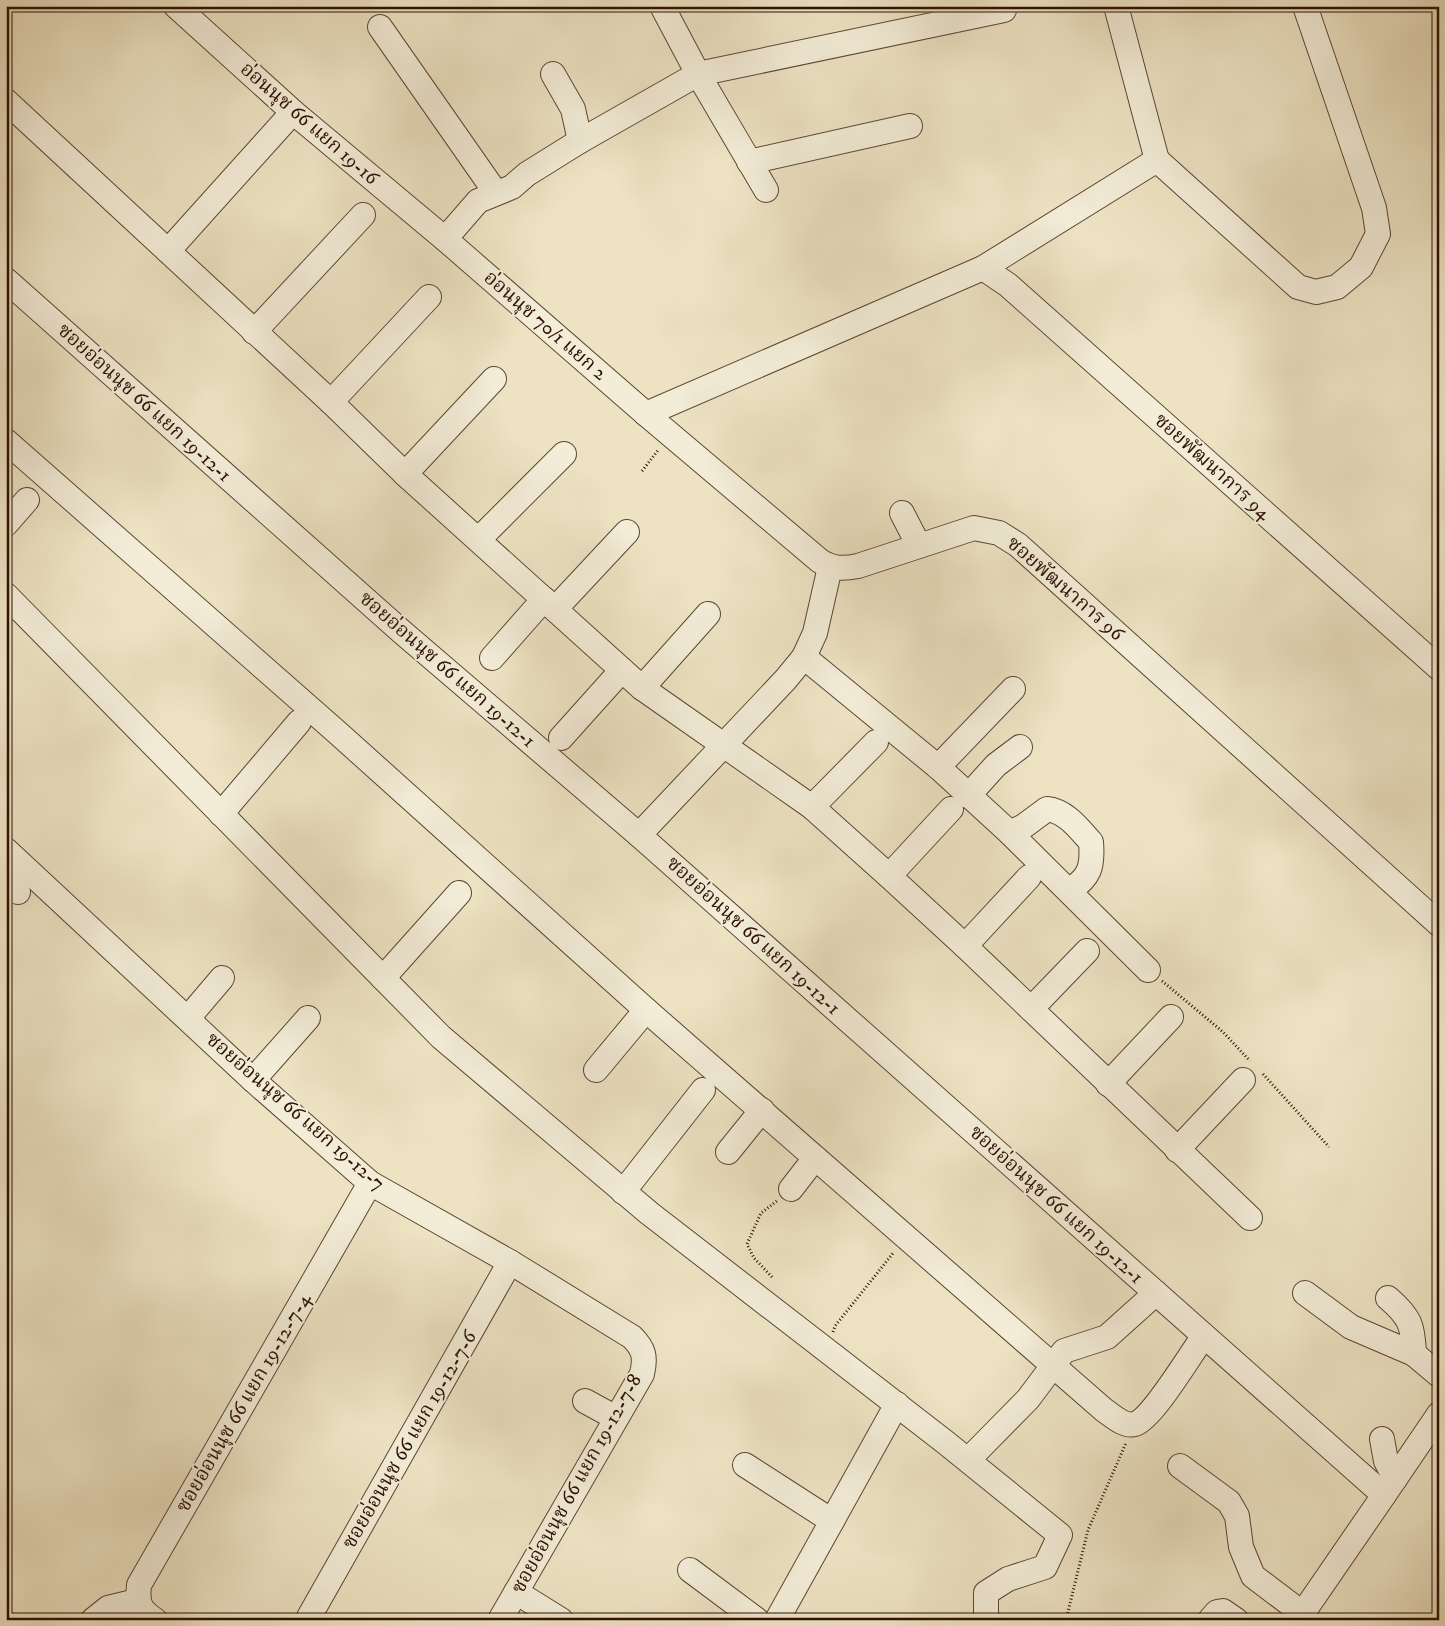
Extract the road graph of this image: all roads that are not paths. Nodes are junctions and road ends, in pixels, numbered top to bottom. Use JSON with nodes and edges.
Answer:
{"nodes":[{"id":1,"x":176,"y":6,"type":"edge"},
{"id":2,"x":662,"y":6,"type":"edge"},
{"id":3,"x":1116,"y":6,"type":"edge"},
{"id":4,"x":1305,"y":6,"type":"edge"},
{"id":5,"x":1004,"y":10,"type":"dead end"},
{"id":6,"x":380,"y":27,"type":"dead end"},
{"id":7,"x":553,"y":74,"type":"dead end"},
{"id":8,"x":698,"y":74,"type":"junction"},
{"id":9,"x":6,"y":101,"type":"edge"},
{"id":10,"x":293,"y":112,"type":"junction"},
{"id":11,"x":910,"y":126,"type":"dead end"},
{"id":12,"x":580,"y":141,"type":"junction"},
{"id":13,"x":1157,"y":160,"type":"junction"},
{"id":14,"x":749,"y":162,"type":"junction"},
{"id":15,"x":766,"y":190,"type":"dead end"},
{"id":16,"x":496,"y":193,"type":"junction"},
{"id":17,"x":363,"y":215,"type":"dead end"},
{"id":18,"x":445,"y":239,"type":"junction"},
{"id":19,"x":168,"y":251,"type":"junction"},
{"id":20,"x":983,"y":268,"type":"junction"},
{"id":21,"x":6,"y":280,"type":"edge"},
{"id":22,"x":429,"y":298,"type":"dead end"},
{"id":23,"x":254,"y":332,"type":"junction"},
{"id":24,"x":494,"y":380,"type":"dead end"},
{"id":25,"x":331,"y":402,"type":"junction"},
{"id":26,"x":646,"y":414,"type":"junction"},
{"id":27,"x":6,"y":441,"type":"edge"},
{"id":28,"x":564,"y":454,"type":"dead end"},
{"id":29,"x":405,"y":474,"type":"junction"},
{"id":30,"x":27,"y":500,"type":"dead end"},
{"id":31,"x":902,"y":513,"type":"dead end"},
{"id":32,"x":6,"y":524,"type":"edge"},
{"id":33,"x":627,"y":532,"type":"dead end"},
{"id":34,"x":479,"y":539,"type":"junction"},
{"id":35,"x":919,"y":546,"type":"junction"},
{"id":36,"x":830,"y":567,"type":"junction"},
{"id":37,"x":6,"y":595,"type":"edge"},
{"id":38,"x":550,"y":604,"type":"junction"},
{"id":39,"x":708,"y":614,"type":"dead end"},
{"id":40,"x":804,"y":657,"type":"junction"},
{"id":41,"x":492,"y":658,"type":"dead end"},
{"id":42,"x":1439,"y":668,"type":"edge"},
{"id":43,"x":622,"y":670,"type":"junction"},
{"id":44,"x":642,"y":688,"type":"junction"},
{"id":45,"x":1013,"y":689,"type":"dead end"},
{"id":46,"x":299,"y":722,"type":"dead end"},
{"id":47,"x":561,"y":738,"type":"dead end"},
{"id":48,"x":876,"y":742,"type":"dead end"},
{"id":49,"x":725,"y":745,"type":"junction"},
{"id":50,"x":1020,"y":747,"type":"dead end"},
{"id":51,"x":938,"y":767,"type":"junction"},
{"id":52,"x":960,"y":803,"type":"junction"},
{"id":53,"x":812,"y":807,"type":"junction"},
{"id":54,"x":221,"y":814,"type":"junction"},
{"id":55,"x":1010,"y":832,"type":"junction"},
{"id":56,"x":639,"y":835,"type":"junction"},
{"id":57,"x":6,"y":850,"type":"edge"},
{"id":58,"x":889,"y":876,"type":"junction"},
{"id":59,"x":1029,"y":876,"type":"dead end"},
{"id":60,"x":1069,"y":891,"type":"junction"},
{"id":61,"x":459,"y":893,"type":"dead end"},
{"id":62,"x":1439,"y":924,"type":"edge"},
{"id":63,"x":965,"y":946,"type":"junction"},
{"id":64,"x":1087,"y":951,"type":"dead end"},
{"id":65,"x":1148,"y":970,"type":"road end"},
{"id":66,"x":222,"y":978,"type":"dead end"},
{"id":67,"x":383,"y":978,"type":"junction"},
{"id":68,"x":1031,"y":1009,"type":"junction"},
{"id":69,"x":646,"y":1010,"type":"junction"},
{"id":70,"x":1171,"y":1017,"type":"dead end"},
{"id":71,"x":188,"y":1018,"type":"junction"},
{"id":72,"x":308,"y":1018,"type":"dead end"},
{"id":73,"x":596,"y":1070,"type":"dead end"},
{"id":74,"x":253,"y":1080,"type":"junction"},
{"id":75,"x":1243,"y":1080,"type":"dead end"},
{"id":76,"x":1108,"y":1084,"type":"junction"},
{"id":77,"x":703,"y":1090,"type":"dead end"},
{"id":78,"x":762,"y":1110,"type":"junction"},
{"id":79,"x":1177,"y":1150,"type":"junction"},
{"id":80,"x":728,"y":1152,"type":"dead end"},
{"id":81,"x":816,"y":1158,"type":"junction"},
{"id":82,"x":370,"y":1183,"type":"junction"},
{"id":83,"x":791,"y":1189,"type":"road end"},
{"id":84,"x":623,"y":1192,"type":"junction"},
{"id":85,"x":1250,"y":1218,"type":"dead end"},
{"id":86,"x":510,"y":1262,"type":"junction"},
{"id":87,"x":1156,"y":1293,"type":"junction"},
{"id":88,"x":1305,"y":1293,"type":"dead end"},
{"id":89,"x":1388,"y":1298,"type":"dead end"},
{"id":90,"x":1212,"y":1342,"type":"junction"},
{"id":91,"x":641,"y":1346,"type":"joint"},
{"id":92,"x":1414,"y":1354,"type":"junction"},
{"id":93,"x":1054,"y":1365,"type":"junction"},
{"id":94,"x":1439,"y":1376,"type":"edge"},
{"id":95,"x":585,"y":1401,"type":"dead end"},
{"id":96,"x":897,"y":1404,"type":"junction"},
{"id":97,"x":1439,"y":1414,"type":"edge"},
{"id":98,"x":616,"y":1418,"type":"junction"},
{"id":99,"x":1382,"y":1438,"type":"dead end"},
{"id":100,"x":968,"y":1460,"type":"junction"},
{"id":101,"x":745,"y":1464,"type":"dead end"},
{"id":102,"x":1180,"y":1466,"type":"dead end"},
{"id":103,"x":1389,"y":1487,"type":"junction"},
{"id":104,"x":832,"y":1521,"type":"junction"},
{"id":105,"x":690,"y":1570,"type":"dead end"},
{"id":106,"x":516,"y":1592,"type":"junction"},
{"id":107,"x":137,"y":1601,"type":"junction"},
{"id":108,"x":309,"y":1617,"type":"dead end"},
{"id":109,"x":1300,"y":1617,"type":"edge"},
{"id":110,"x":154,"y":1619,"type":"edge"},
{"id":111,"x":93,"y":1620,"type":"edge"},
{"id":112,"x":500,"y":1620,"type":"edge"},
{"id":113,"x":560,"y":1620,"type":"edge"},
{"id":114,"x":757,"y":1620,"type":"edge"},
{"id":115,"x":777,"y":1620,"type":"edge"},
{"id":116,"x":986,"y":1620,"type":"edge"},
{"id":117,"x":1210,"y":1620,"type":"edge"},
{"id":118,"x":1236,"y":1620,"type":"edge"}],
"edges":[{"from":1,"to":10,"type":"street","name":"อ่อนนุช 66 แยก 19-16"},
{"from":2,"to":8,"type":"street"},
{"from":3,"to":13,"type":"street"},
{"from":4,"to":13,"type":"street"},
{"from":5,"to":8,"type":"street"},
{"from":6,"to":16,"type":"street"},
{"from":7,"to":12,"type":"street"},
{"from":8,"to":12,"type":"street"},
{"from":8,"to":14,"type":"street"},
{"from":9,"to":19,"type":"street"},
{"from":10,"to":18,"type":"street","name":"อ่อนนุช 66 แยก 19-16"},
{"from":10,"to":19,"type":"street"},
{"from":11,"to":14,"type":"street"},
{"from":12,"to":16,"type":"street"},
{"from":13,"to":20,"type":"street"},
{"from":14,"to":15,"type":"street"},
{"from":16,"to":18,"type":"street"},
{"from":17,"to":23,"type":"street"},
{"from":18,"to":26,"type":"street","name":"อ่อนนุช 70/1 แยก 2"},
{"from":19,"to":23,"type":"street"},
{"from":20,"to":26,"type":"street"},
{"from":20,"to":42,"type":"street","name":"ซอยพัฒนาการ 94"},
{"from":21,"to":56,"type":"street","name":"ซอยอ่อนนุช 66 แยก 19-12-1"},
{"from":22,"to":25,"type":"street"},
{"from":23,"to":25,"type":"street"},
{"from":24,"to":29,"type":"street"},
{"from":25,"to":29,"type":"street"},
{"from":26,"to":36,"type":"street"},
{"from":27,"to":69,"type":"street"},
{"from":28,"to":34,"type":"street"},
{"from":29,"to":34,"type":"street"},
{"from":30,"to":32,"type":"street"},
{"from":31,"to":35,"type":"street"},
{"from":33,"to":38,"type":"street"},
{"from":34,"to":38,"type":"street"},
{"from":35,"to":36,"type":"street","name":"ซอยพัฒนาการ 96"},
{"from":35,"to":62,"type":"street","name":"ซอยพัฒนาการ 96"},
{"from":36,"to":40,"type":"street"},
{"from":37,"to":54,"type":"street"},
{"from":38,"to":41,"type":"street"},
{"from":38,"to":43,"type":"street"},
{"from":39,"to":44,"type":"street"},
{"from":40,"to":49,"type":"street"},
{"from":40,"to":51,"type":"street"},
{"from":43,"to":44,"type":"street"},
{"from":43,"to":47,"type":"street"},
{"from":44,"to":49,"type":"street"},
{"from":45,"to":51,"type":"street"},
{"from":46,"to":54,"type":"street"},
{"from":48,"to":53,"type":"street"},
{"from":49,"to":53,"type":"street"},
{"from":49,"to":56,"type":"street"},
{"from":50,"to":52,"type":"street"},
{"from":51,"to":52,"type":"street"},
{"from":52,"to":55,"type":"street"},
{"from":52,"to":58,"type":"street"},
{"from":53,"to":58,"type":"street"},
{"from":54,"to":67,"type":"street"},
{"from":55,"to":60,"type":"street"},
{"from":55,"to":60,"type":"street"},
{"from":56,"to":87,"type":"street","name":"ซอยอ่อนนุช 66 แยก 19-12-1"},
{"from":57,"to":71,"type":"street","name":"ซอยอ่อนนุช 66 แยก 19-12-7"},
{"from":58,"to":63,"type":"street"},
{"from":59,"to":63,"type":"street"},
{"from":60,"to":65,"type":"street"},
{"from":61,"to":67,"type":"street"},
{"from":63,"to":68,"type":"street"},
{"from":64,"to":68,"type":"street"},
{"from":66,"to":71,"type":"street"},
{"from":67,"to":84,"type":"street"},
{"from":68,"to":76,"type":"street"},
{"from":69,"to":73,"type":"street"},
{"from":69,"to":78,"type":"street"},
{"from":70,"to":76,"type":"street"},
{"from":71,"to":74,"type":"street","name":"ซอยอ่อนนุช 66 แยก 19-12-7"},
{"from":72,"to":74,"type":"street"},
{"from":74,"to":82,"type":"street","name":"ซอยอ่อนนุช 66 แยก 19-12-7"},
{"from":75,"to":79,"type":"street"},
{"from":76,"to":79,"type":"street"},
{"from":77,"to":84,"type":"street"},
{"from":78,"to":80,"type":"street"},
{"from":78,"to":81,"type":"street"},
{"from":79,"to":85,"type":"street"},
{"from":81,"to":83,"type":"street"},
{"from":81,"to":93,"type":"street"},
{"from":82,"to":86,"type":"street","name":"ซอยอ่อนนุช 66 แยก 19-12-7"},
{"from":82,"to":107,"type":"street","name":"ซอยอ่อนนุช 66 แยก 19-12-7-4"},
{"from":84,"to":96,"type":"street"},
{"from":86,"to":91,"type":"street","name":"ซอยอ่อนนุช 66 แยก 19-12-7"},
{"from":86,"to":108,"type":"street","name":"ซอยอ่อนนุช 66 แยก 19-12-7-6"},
{"from":87,"to":90,"type":"street","name":"ซอยอ่อนนุช 66 แยก 19-12-1"},
{"from":87,"to":93,"type":"street"},
{"from":88,"to":92,"type":"street"},
{"from":89,"to":92,"type":"street"},
{"from":90,"to":93,"type":"street"},
{"from":90,"to":103,"type":"street","name":"ซอยอ่อนนุช 66 แยก 19-12-1"},
{"from":91,"to":98,"type":"street","name":"ซอยอ่อนนุช 66 แยก 19-12-7-8"},
{"from":92,"to":94,"type":"street"},
{"from":93,"to":100,"type":"street"},
{"from":95,"to":98,"type":"street"},
{"from":96,"to":100,"type":"street"},
{"from":96,"to":104,"type":"street"},
{"from":97,"to":103,"type":"street"},
{"from":98,"to":106,"type":"street","name":"ซอยอ่อนนุช 66 แยก 19-12-7-8"},
{"from":99,"to":103,"type":"street"},
{"from":100,"to":116,"type":"street"},
{"from":101,"to":104,"type":"street"},
{"from":102,"to":109,"type":"street"},
{"from":103,"to":109,"type":"street"},
{"from":104,"to":115,"type":"street"},
{"from":105,"to":114,"type":"street"},
{"from":106,"to":112,"type":"street","name":"ซอยอ่อนนุช 66 แยก 19-12-7-8"},
{"from":106,"to":113,"type":"street"},
{"from":107,"to":110,"type":"street"},
{"from":107,"to":111,"type":"street"},
{"from":117,"to":118,"type":"street"}]}
